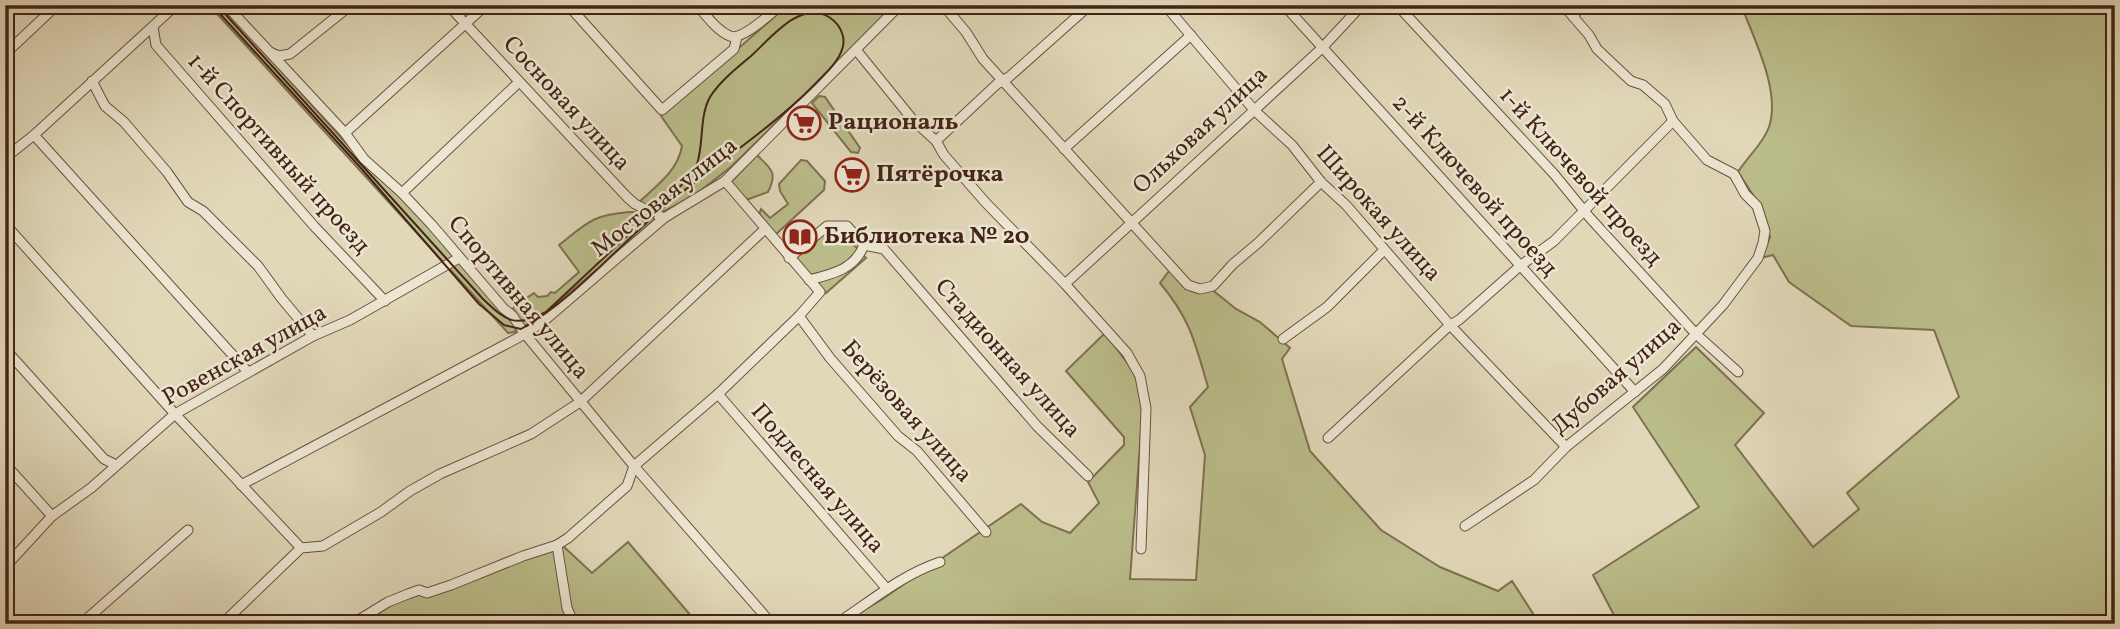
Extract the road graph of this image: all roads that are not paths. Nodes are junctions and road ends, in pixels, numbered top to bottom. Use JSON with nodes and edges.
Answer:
{"nodes":[{"id":1,"x":57,"y":5,"type":"edge"},
{"id":2,"x":176,"y":5,"type":"edge"},
{"id":3,"x":226,"y":5,"type":"edge"},
{"id":4,"x":351,"y":5,"type":"edge"},
{"id":5,"x":448,"y":5,"type":"edge"},
{"id":6,"x":486,"y":5,"type":"edge"},
{"id":7,"x":568,"y":5,"type":"edge"},
{"id":8,"x":697,"y":5,"type":"edge"},
{"id":9,"x":781,"y":5,"type":"edge"},
{"id":10,"x":900,"y":5,"type":"edge"},
{"id":11,"x":943,"y":5,"type":"edge"},
{"id":12,"x":1090,"y":5,"type":"edge"},
{"id":13,"x":1165,"y":5,"type":"edge"},
{"id":14,"x":1284,"y":5,"type":"edge"},
{"id":15,"x":1362,"y":5,"type":"edge"},
{"id":16,"x":1397,"y":5,"type":"edge"},
{"id":17,"x":1563,"y":5,"type":"edge"},
{"id":18,"x":1582,"y":5,"type":"edge"},
{"id":19,"x":1573,"y":16,"type":"junction"},
{"id":20,"x":466,"y":23,"type":"junction"},
{"id":21,"x":153,"y":27,"type":"junction"},
{"id":22,"x":1191,"y":35,"type":"junction"},
{"id":23,"x":740,"y":36,"type":"junction"},
{"id":24,"x":1322,"y":48,"type":"junction"},
{"id":25,"x":268,"y":51,"type":"junction"},
{"id":26,"x":857,"y":51,"type":"junction"},
{"id":27,"x":5,"y":54,"type":"edge"},
{"id":28,"x":1003,"y":80,"type":"junction"},
{"id":29,"x":92,"y":81,"type":"junction"},
{"id":30,"x":519,"y":82,"type":"junction"},
{"id":31,"x":1255,"y":111,"type":"junction"},
{"id":32,"x":1673,"y":121,"type":"junction"},
{"id":33,"x":345,"y":133,"type":"junction"},
{"id":34,"x":34,"y":135,"type":"junction"},
{"id":35,"x":936,"y":141,"type":"junction"},
{"id":36,"x":1064,"y":149,"type":"junction"},
{"id":37,"x":5,"y":158,"type":"edge"},
{"id":38,"x":725,"y":181,"type":"junction"},
{"id":39,"x":1321,"y":182,"type":"junction"},
{"id":40,"x":402,"y":193,"type":"junction"},
{"id":41,"x":1585,"y":211,"type":"junction"},
{"id":42,"x":664,"y":218,"type":"junction"},
{"id":43,"x":1131,"y":222,"type":"junction"},
{"id":44,"x":5,"y":224,"type":"edge"},
{"id":45,"x":765,"y":229,"type":"junction"},
{"id":46,"x":864,"y":245,"type":"junction"},
{"id":47,"x":1384,"y":250,"type":"junction"},
{"id":48,"x":459,"y":258,"type":"junction"},
{"id":49,"x":789,"y":258,"type":"junction"},
{"id":50,"x":1520,"y":266,"type":"junction"},
{"id":51,"x":809,"y":280,"type":"junction"},
{"id":52,"x":1065,"y":284,"type":"junction"},
{"id":53,"x":385,"y":301,"type":"junction"},
{"id":54,"x":799,"y":316,"type":"junction"},
{"id":55,"x":1450,"y":324,"type":"junction"},
{"id":56,"x":525,"y":334,"type":"junction"},
{"id":57,"x":1696,"y":334,"type":"junction"},
{"id":58,"x":313,"y":337,"type":"junction"},
{"id":59,"x":1283,"y":339,"type":"dead end"},
{"id":60,"x":5,"y":349,"type":"edge"},
{"id":61,"x":248,"y":372,"type":"junction"},
{"id":62,"x":1738,"y":372,"type":"dead end"},
{"id":63,"x":1635,"y":392,"type":"junction"},
{"id":64,"x":718,"y":394,"type":"junction"},
{"id":65,"x":580,"y":402,"type":"junction"},
{"id":66,"x":175,"y":414,"type":"junction"},
{"id":67,"x":1328,"y":438,"type":"dead end"},
{"id":68,"x":1566,"y":447,"type":"junction"},
{"id":69,"x":5,"y":464,"type":"edge"},
{"id":70,"x":116,"y":465,"type":"junction"},
{"id":71,"x":634,"y":466,"type":"junction"},
{"id":72,"x":1088,"y":476,"type":"dead end"},
{"id":73,"x":241,"y":485,"type":"junction"},
{"id":74,"x":52,"y":516,"type":"junction"},
{"id":75,"x":1465,"y":526,"type":"dead end"},
{"id":76,"x":188,"y":530,"type":"dead end"},
{"id":77,"x":986,"y":532,"type":"dead end"},
{"id":78,"x":557,"y":545,"type":"junction"},
{"id":79,"x":301,"y":548,"type":"junction"},
{"id":80,"x":1141,"y":548,"type":"dead end"},
{"id":81,"x":940,"y":562,"type":"dead end"},
{"id":82,"x":5,"y":567,"type":"edge"},
{"id":83,"x":887,"y":589,"type":"junction"},
{"id":84,"x":81,"y":624,"type":"edge"},
{"id":85,"x":222,"y":624,"type":"edge"},
{"id":86,"x":352,"y":624,"type":"edge"},
{"id":87,"x":574,"y":624,"type":"edge"},
{"id":88,"x":772,"y":624,"type":"edge"},
{"id":89,"x":836,"y":624,"type":"edge"}],
"edges":[{"from":1,"to":27,"type":"street"},
{"from":2,"to":21,"type":"street"},
{"from":3,"to":25,"type":"street","name":"Спортивная улица"},
{"from":4,"to":25,"type":"street"},
{"from":5,"to":20,"type":"street","name":"Сосновая улица"},
{"from":6,"to":20,"type":"street"},
{"from":7,"to":23,"type":"street"},
{"from":8,"to":23,"type":"street"},
{"from":9,"to":23,"type":"street"},
{"from":10,"to":26,"type":"street","name":"Мостовая улица"},
{"from":11,"to":28,"type":"street"},
{"from":12,"to":28,"type":"street"},
{"from":13,"to":22,"type":"street","name":"Широкая улица"},
{"from":14,"to":24,"type":"street","name":"2-й Ключевой проезд"},
{"from":15,"to":24,"type":"street","name":"Ольховая улица"},
{"from":16,"to":41,"type":"street","name":"1-й Ключевой проезд"},
{"from":17,"to":19,"type":"street"},
{"from":18,"to":19,"type":"street"},
{"from":19,"to":32,"type":"street"},
{"from":20,"to":30,"type":"street","name":"Сосновая улица"},
{"from":20,"to":33,"type":"street"},
{"from":21,"to":29,"type":"street"},
{"from":21,"to":53,"type":"street","name":"1-й Спортивный проезд"},
{"from":22,"to":31,"type":"street","name":"Широкая улица"},
{"from":22,"to":36,"type":"street"},
{"from":24,"to":31,"type":"street","name":"Ольховая улица"},
{"from":24,"to":50,"type":"street","name":"2-й Ключевой проезд"},
{"from":25,"to":33,"type":"street","name":"Спортивная улица"},
{"from":26,"to":35,"type":"street"},
{"from":26,"to":38,"type":"street","name":"Мостовая улица"},
{"from":28,"to":35,"type":"street"},
{"from":28,"to":36,"type":"street"},
{"from":29,"to":34,"type":"street"},
{"from":29,"to":58,"type":"street"},
{"from":30,"to":40,"type":"street"},
{"from":30,"to":42,"type":"street","name":"Сосновая улица"},
{"from":31,"to":39,"type":"street","name":"Широкая улица"},
{"from":31,"to":43,"type":"street","name":"Ольховая улица"},
{"from":32,"to":41,"type":"street"},
{"from":32,"to":57,"type":"street","name":"Дубовая улица"},
{"from":33,"to":40,"type":"street","name":"Спортивная улица"},
{"from":34,"to":37,"type":"street"},
{"from":34,"to":61,"type":"street"},
{"from":35,"to":52,"type":"street"},
{"from":36,"to":43,"type":"street"},
{"from":38,"to":42,"type":"street","name":"Мостовая улица"},
{"from":38,"to":45,"type":"street"},
{"from":39,"to":43,"type":"street"},
{"from":39,"to":47,"type":"street","name":"Широкая улица"},
{"from":40,"to":48,"type":"street","name":"Спортивная улица"},
{"from":41,"to":50,"type":"street"},
{"from":41,"to":57,"type":"street","name":"1-й Ключевой проезд"},
{"from":42,"to":56,"type":"street","name":"Мостовая улица"},
{"from":43,"to":52,"type":"street","name":"Ольховая улица"},
{"from":44,"to":66,"type":"street"},
{"from":45,"to":49,"type":"street"},
{"from":45,"to":65,"type":"street"},
{"from":46,"to":49,"type":"street","name":"Стадионная улица"},
{"from":46,"to":51,"type":"street"},
{"from":46,"to":72,"type":"street","name":"Стадионная улица"},
{"from":47,"to":55,"type":"street","name":"Широкая улица"},
{"from":47,"to":59,"type":"street"},
{"from":48,"to":53,"type":"street","name":"Ровенская улица"},
{"from":48,"to":56,"type":"street","name":"Спортивная улица"},
{"from":49,"to":51,"type":"street"},
{"from":50,"to":55,"type":"street"},
{"from":50,"to":63,"type":"street","name":"2-й Ключевой проезд"},
{"from":51,"to":54,"type":"street","name":"Подлесная улица"},
{"from":52,"to":80,"type":"street"},
{"from":53,"to":58,"type":"street","name":"Ровенская улица"},
{"from":54,"to":64,"type":"street","name":"Подлесная улица"},
{"from":54,"to":77,"type":"street","name":"Берёзовая улица"},
{"from":55,"to":67,"type":"street"},
{"from":55,"to":68,"type":"street","name":"Широкая улица"},
{"from":56,"to":65,"type":"street","name":"Спортивная улица"},
{"from":56,"to":73,"type":"street","name":"Мостовая улица"},
{"from":57,"to":62,"type":"street","name":"1-й Ключевой проезд"},
{"from":57,"to":63,"type":"street","name":"Дубовая улица"},
{"from":58,"to":61,"type":"street","name":"Ровенская улица"},
{"from":60,"to":70,"type":"street"},
{"from":61,"to":66,"type":"street","name":"Ровенская улица"},
{"from":63,"to":68,"type":"street","name":"Дубовая улица"},
{"from":64,"to":71,"type":"street","name":"Подлесная улица"},
{"from":64,"to":83,"type":"street","name":"Подлесная улица"},
{"from":65,"to":71,"type":"street","name":"Спортивная улица"},
{"from":65,"to":79,"type":"street"},
{"from":66,"to":70,"type":"street","name":"Ровенская улица"},
{"from":66,"to":73,"type":"street"},
{"from":68,"to":75,"type":"street","name":"Дубовая улица"},
{"from":69,"to":74,"type":"street"},
{"from":70,"to":74,"type":"street","name":"Ровенская улица"},
{"from":71,"to":78,"type":"street","name":"Подлесная улица"},
{"from":71,"to":88,"type":"street","name":"Спортивная улица"},
{"from":73,"to":79,"type":"street"},
{"from":74,"to":82,"type":"street","name":"Ровенская улица"},
{"from":76,"to":84,"type":"street"},
{"from":78,"to":86,"type":"street","name":"Подлесная улица"},
{"from":78,"to":87,"type":"street"},
{"from":79,"to":85,"type":"street"},
{"from":81,"to":83,"type":"street"},
{"from":83,"to":89,"type":"street"}]}
